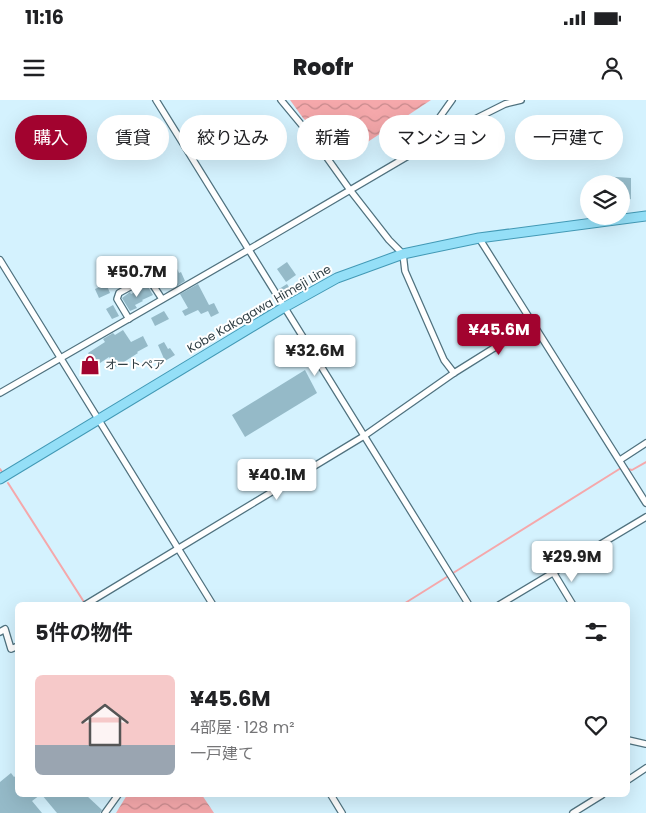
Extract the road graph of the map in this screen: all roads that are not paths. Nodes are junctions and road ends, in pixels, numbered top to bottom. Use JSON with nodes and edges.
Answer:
{"nodes":[{"id":1,"x":156,"y":100,"type":"edge"},
{"id":2,"x":281,"y":100,"type":"edge"},
{"id":3,"x":452,"y":100,"type":"edge"},
{"id":4,"x":521,"y":100,"type":"edge"},
{"id":5,"x":441,"y":115,"type":"edge"},
{"id":6,"x":483,"y":115,"type":"edge"},
{"id":7,"x":402,"y":160,"type":"edge"},
{"id":8,"x":350,"y":190,"type":"junction"},
{"id":9,"x":646,"y":216,"type":"edge"},
{"id":10,"x":479,"y":238,"type":"junction"},
{"id":11,"x":248,"y":250,"type":"junction"},
{"id":12,"x":403,"y":254,"type":"junction"},
{"id":13,"x":0,"y":260,"type":"edge"},
{"id":14,"x":162,"y":299,"type":"junction"},
{"id":15,"x":283,"y":308,"type":"junction"},
{"id":16,"x":129,"y":318,"type":"junction"},
{"id":17,"x":534,"y":323,"type":"junction"},
{"id":18,"x":61,"y":357,"type":"junction"},
{"id":19,"x":454,"y":373,"type":"junction"},
{"id":20,"x":0,"y":393,"type":"edge"},
{"id":21,"x":99,"y":418,"type":"junction"},
{"id":22,"x":364,"y":436,"type":"junction"},
{"id":23,"x":646,"y":443,"type":"edge"},
{"id":24,"x":620,"y":460,"type":"junction"},
{"id":25,"x":0,"y":479,"type":"edge"},
{"id":26,"x":646,"y":503,"type":"edge"},
{"id":27,"x":646,"y":517,"type":"edge"},
{"id":28,"x":179,"y":549,"type":"junction"},
{"id":29,"x":553,"y":572,"type":"junction"},
{"id":30,"x":90,"y":602,"type":"edge"},
{"id":31,"x":211,"y":602,"type":"edge"},
{"id":32,"x":466,"y":602,"type":"edge"},
{"id":33,"x":504,"y":602,"type":"edge"},
{"id":34,"x":571,"y":602,"type":"edge"},
{"id":35,"x":0,"y":632,"type":"edge"},
{"id":36,"x":15,"y":648,"type":"edge"},
{"id":37,"x":630,"y":740,"type":"edge"},
{"id":38,"x":646,"y":744,"type":"edge"},
{"id":39,"x":646,"y":768,"type":"edge"},
{"id":40,"x":630,"y":779,"type":"edge"},
{"id":41,"x":117,"y":797,"type":"edge"},
{"id":42,"x":332,"y":797,"type":"edge"},
{"id":43,"x":587,"y":797,"type":"edge"},
{"id":44,"x":599,"y":797,"type":"edge"},
{"id":45,"x":591,"y":802,"type":"junction"},
{"id":46,"x":105,"y":813,"type":"edge"},
{"id":47,"x":342,"y":813,"type":"edge"},
{"id":48,"x":573,"y":813,"type":"edge"}],
"edges":[{"from":1,"to":11,"type":"street"},
{"from":2,"to":8,"type":"street"},
{"from":3,"to":5,"type":"street"},
{"from":4,"to":6,"type":"street"},
{"from":7,"to":8,"type":"street"},
{"from":8,"to":11,"type":"street"},
{"from":8,"to":12,"type":"street"},
{"from":9,"to":10,"type":"main road","name":"Kobe Kakogawa Himeji Line"},
{"from":10,"to":12,"type":"main road","name":"Kobe Kakogawa Himeji Line"},
{"from":10,"to":17,"type":"street"},
{"from":11,"to":14,"type":"street"},
{"from":11,"to":15,"type":"street"},
{"from":12,"to":15,"type":"main road","name":"Kobe Kakogawa Himeji Line"},
{"from":12,"to":19,"type":"street"},
{"from":13,"to":18,"type":"street"},
{"from":14,"to":16,"type":"street"},
{"from":14,"to":16,"type":"street"},
{"from":15,"to":21,"type":"main road","name":"Kobe Kakogawa Himeji Line"},
{"from":15,"to":22,"type":"street"},
{"from":16,"to":18,"type":"street"},
{"from":17,"to":19,"type":"street"},
{"from":17,"to":24,"type":"street"},
{"from":18,"to":20,"type":"street"},
{"from":18,"to":21,"type":"street"},
{"from":19,"to":22,"type":"street"},
{"from":21,"to":25,"type":"main road","name":"Kobe Kakogawa Himeji Line"},
{"from":21,"to":28,"type":"street"},
{"from":22,"to":28,"type":"street"},
{"from":22,"to":32,"type":"street"},
{"from":23,"to":24,"type":"street"},
{"from":24,"to":26,"type":"street"},
{"from":27,"to":29,"type":"street"},
{"from":28,"to":30,"type":"street"},
{"from":28,"to":31,"type":"street"},
{"from":29,"to":33,"type":"street"},
{"from":29,"to":34,"type":"street"},
{"from":35,"to":36,"type":"street"},
{"from":37,"to":38,"type":"street"},
{"from":39,"to":40,"type":"street"},
{"from":41,"to":46,"type":"street"},
{"from":42,"to":47,"type":"street"},
{"from":43,"to":45,"type":"street"},
{"from":44,"to":45,"type":"street"},
{"from":45,"to":48,"type":"street"}]}
